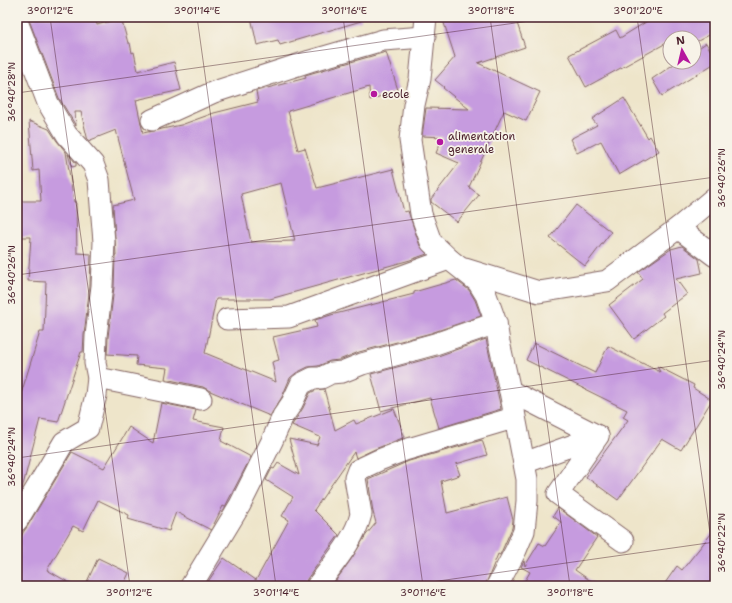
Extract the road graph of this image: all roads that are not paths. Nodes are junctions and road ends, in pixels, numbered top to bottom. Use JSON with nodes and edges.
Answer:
{"nodes":[{"id":1,"x":426,"y":17,"type":"edge"},
{"id":2,"x":23,"y":22,"type":"edge"},
{"id":3,"x":425,"y":38,"type":"junction"},
{"id":4,"x":152,"y":120,"type":"dead end"},
{"id":5,"x":715,"y":197,"type":"edge"},
{"id":6,"x":678,"y":228,"type":"junction"},
{"id":7,"x":715,"y":256,"type":"edge"},
{"id":8,"x":454,"y":263,"type":"junction"},
{"id":9,"x":227,"y":319,"type":"dead end"},
{"id":10,"x":496,"y":323,"type":"junction"},
{"id":11,"x":98,"y":378,"type":"junction"},
{"id":12,"x":201,"y":399,"type":"dead end"},
{"id":13,"x":512,"y":400,"type":"junction"},
{"id":14,"x":598,"y":436,"type":"junction"},
{"id":15,"x":524,"y":463,"type":"junction"},
{"id":16,"x":527,"y":490,"type":"junction"},
{"id":17,"x":558,"y":494,"type":"junction"},
{"id":18,"x":17,"y":521,"type":"edge"},
{"id":19,"x":623,"y":541,"type":"dead end"},
{"id":20,"x":191,"y":586,"type":"edge"},
{"id":21,"x":317,"y":586,"type":"edge"},
{"id":22,"x":497,"y":586,"type":"edge"}],
"edges":[{"from":1,"to":3,"type":"street"},
{"from":2,"to":11,"type":"street"},
{"from":3,"to":4,"type":"street"},
{"from":3,"to":8,"type":"street"},
{"from":5,"to":6,"type":"street"},
{"from":6,"to":7,"type":"street"},
{"from":6,"to":8,"type":"street"},
{"from":8,"to":9,"type":"street"},
{"from":8,"to":10,"type":"street"},
{"from":10,"to":13,"type":"street"},
{"from":10,"to":20,"type":"street"},
{"from":11,"to":12,"type":"street"},
{"from":11,"to":18,"type":"street"},
{"from":13,"to":14,"type":"street"},
{"from":13,"to":15,"type":"street"},
{"from":13,"to":21,"type":"street"},
{"from":14,"to":15,"type":"street"},
{"from":14,"to":17,"type":"street"},
{"from":15,"to":16,"type":"street"},
{"from":16,"to":17,"type":"street"},
{"from":16,"to":22,"type":"street"},
{"from":17,"to":19,"type":"street"}]}
